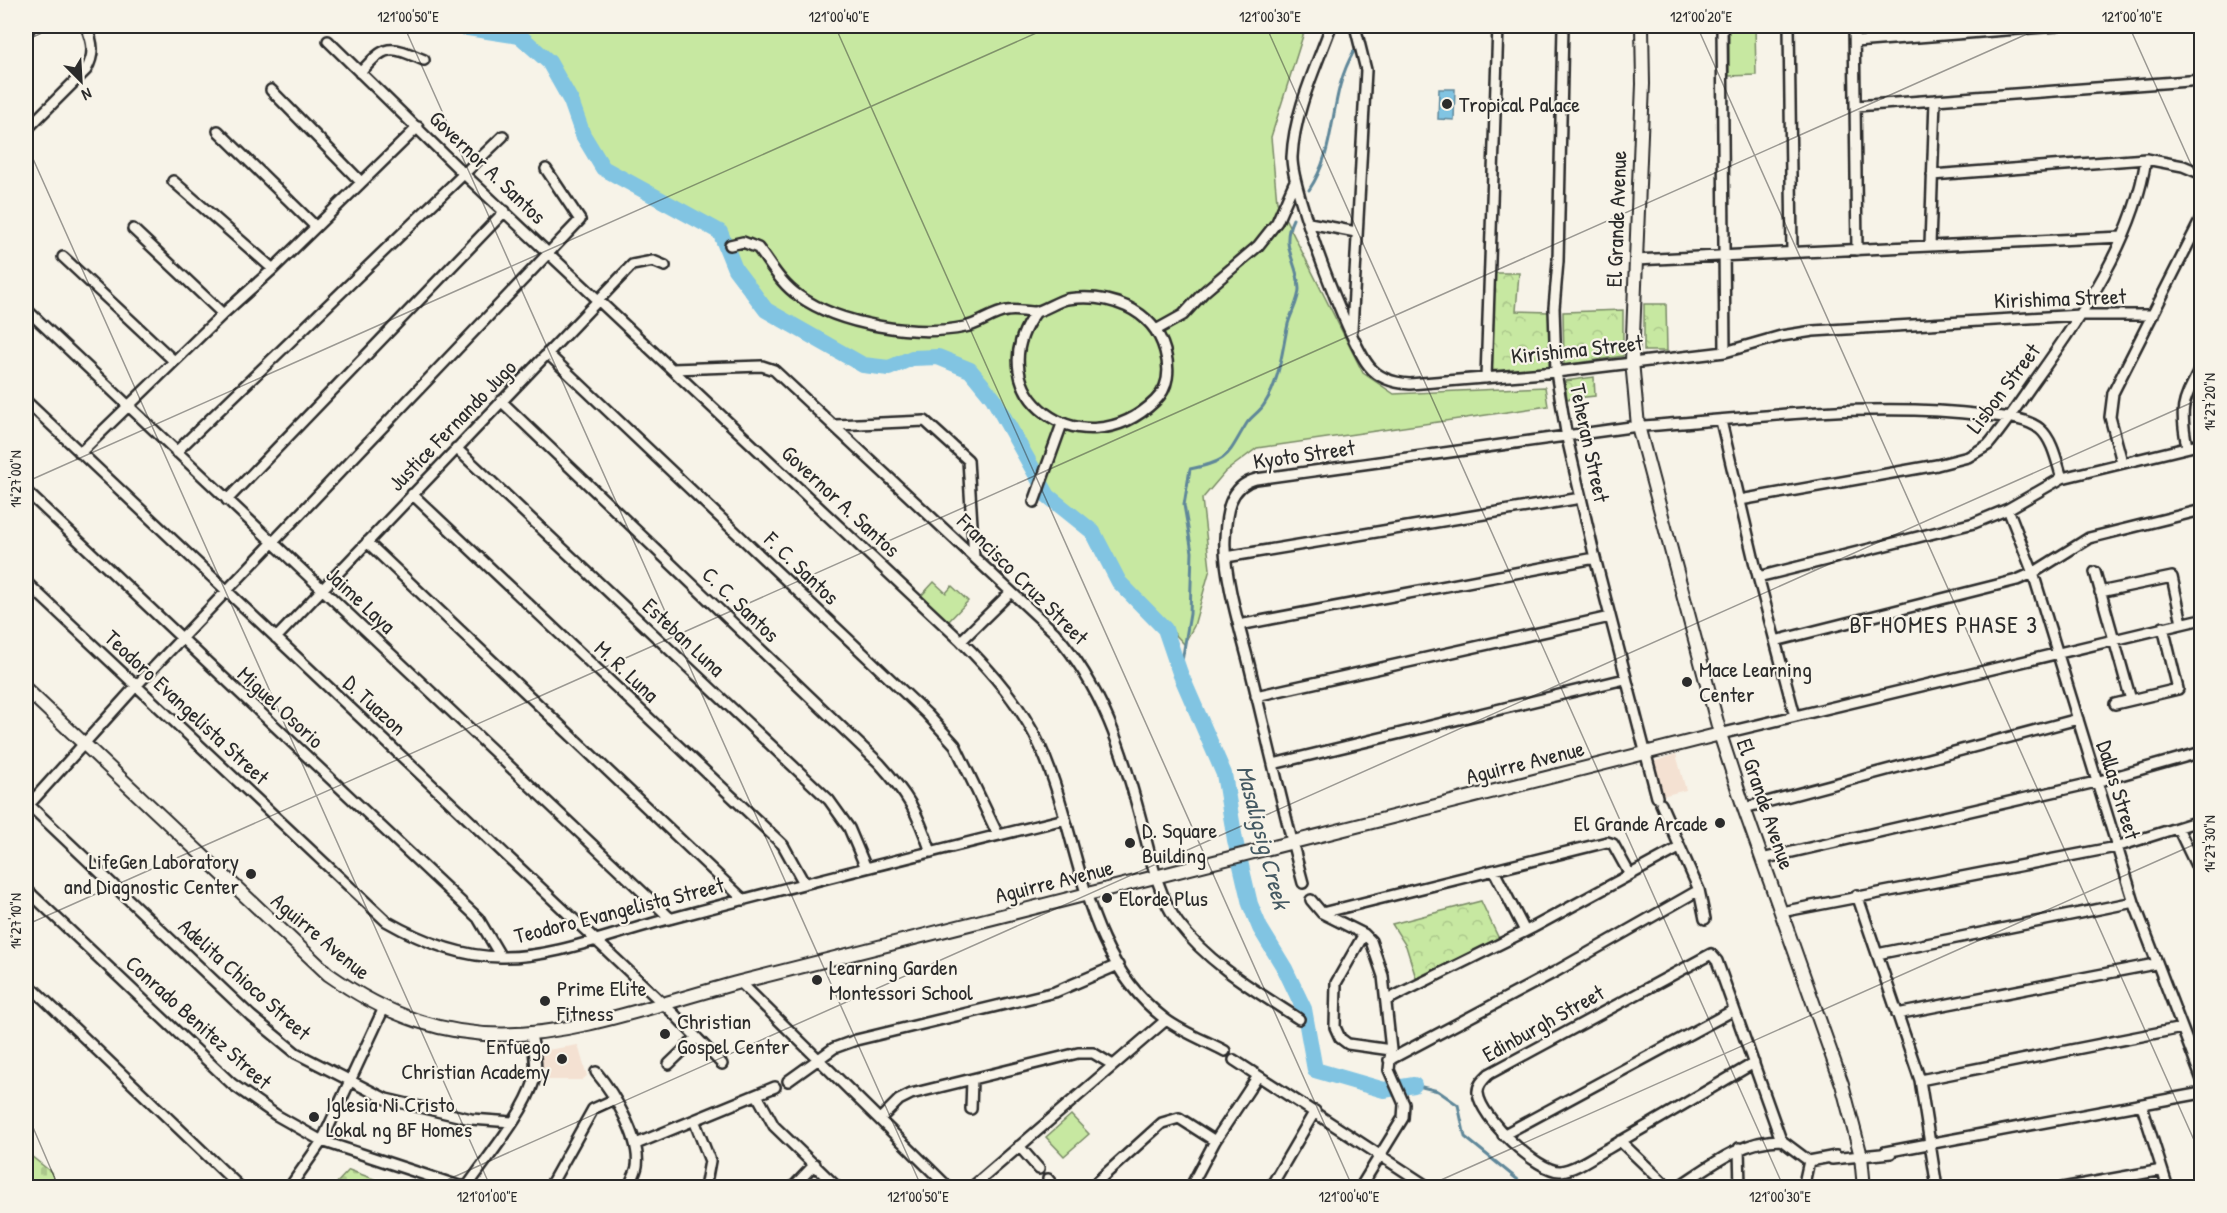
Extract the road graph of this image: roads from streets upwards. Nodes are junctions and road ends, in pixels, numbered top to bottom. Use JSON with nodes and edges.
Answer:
{"nodes":[{"id":1,"x":87,"y":26,"type":"edge"},
{"id":2,"x":1331,"y":26,"type":"edge"},
{"id":3,"x":1355,"y":26,"type":"edge"},
{"id":4,"x":1498,"y":26,"type":"edge"},
{"id":5,"x":1563,"y":26,"type":"edge"},
{"id":6,"x":1642,"y":26,"type":"edge"},
{"id":7,"x":1722,"y":26,"type":"edge"},
{"id":8,"x":1789,"y":26,"type":"edge"},
{"id":9,"x":1854,"y":26,"type":"edge"},
{"id":10,"x":2057,"y":26,"type":"edge"},
{"id":11,"x":328,"y":41,"type":"dead end"},
{"id":12,"x":1855,"y":42,"type":"junction"},
{"id":13,"x":424,"y":60,"type":"dead end"},
{"id":14,"x":360,"y":73,"type":"junction"},
{"id":15,"x":2202,"y":80,"type":"edge"},
{"id":16,"x":271,"y":90,"type":"dead end"},
{"id":17,"x":1935,"y":100,"type":"junction"},
{"id":18,"x":1856,"y":106,"type":"junction"},
{"id":19,"x":26,"y":126,"type":"edge"},
{"id":20,"x":418,"y":127,"type":"junction"},
{"id":21,"x":218,"y":131,"type":"dead end"},
{"id":22,"x":503,"y":136,"type":"dead end"},
{"id":23,"x":2146,"y":159,"type":"junction"},
{"id":24,"x":546,"y":169,"type":"dead end"},
{"id":25,"x":463,"y":173,"type":"junction"},
{"id":26,"x":2202,"y":174,"type":"edge"},
{"id":27,"x":1932,"y":175,"type":"junction"},
{"id":28,"x":173,"y":181,"type":"dead end"},
{"id":29,"x":361,"y":182,"type":"junction"},
{"id":30,"x":1294,"y":183,"type":"junction"},
{"id":31,"x":505,"y":211,"type":"junction"},
{"id":32,"x":2202,"y":217,"type":"edge"},
{"id":33,"x":1309,"y":223,"type":"junction"},
{"id":34,"x":315,"y":226,"type":"junction"},
{"id":35,"x":133,"y":229,"type":"dead end"},
{"id":36,"x":1356,"y":232,"type":"junction"},
{"id":37,"x":2122,"y":237,"type":"junction"},
{"id":38,"x":730,"y":245,"type":"dead end"},
{"id":39,"x":1930,"y":245,"type":"junction"},
{"id":40,"x":1857,"y":250,"type":"junction"},
{"id":41,"x":1792,"y":252,"type":"junction"},
{"id":42,"x":549,"y":253,"type":"junction"},
{"id":43,"x":1724,"y":256,"type":"junction"},
{"id":44,"x":63,"y":257,"type":"dead end"},
{"id":45,"x":1635,"y":260,"type":"junction"},
{"id":46,"x":665,"y":266,"type":"dead end"},
{"id":47,"x":273,"y":269,"type":"junction"},
{"id":48,"x":598,"y":299,"type":"junction"},
{"id":49,"x":26,"y":309,"type":"edge"},
{"id":50,"x":1036,"y":312,"type":"junction"},
{"id":51,"x":223,"y":314,"type":"junction"},
{"id":52,"x":2080,"y":315,"type":"junction"},
{"id":53,"x":2153,"y":315,"type":"junction"},
{"id":54,"x":1156,"y":330,"type":"junction"},
{"id":55,"x":1352,"y":332,"type":"junction"},
{"id":56,"x":1725,"y":352,"type":"junction"},
{"id":57,"x":547,"y":353,"type":"junction"},
{"id":58,"x":174,"y":361,"type":"junction"},
{"id":59,"x":1632,"y":361,"type":"junction"},
{"id":60,"x":2202,"y":365,"type":"edge"},
{"id":61,"x":672,"y":369,"type":"junction"},
{"id":62,"x":1556,"y":372,"type":"junction"},
{"id":63,"x":1486,"y":378,"type":"junction"},
{"id":64,"x":26,"y":401,"type":"edge"},
{"id":65,"x":501,"y":401,"type":"junction"},
{"id":66,"x":128,"y":406,"type":"junction"},
{"id":67,"x":2008,"y":417,"type":"junction"},
{"id":68,"x":1721,"y":421,"type":"junction"},
{"id":69,"x":1062,"y":424,"type":"junction"},
{"id":70,"x":1641,"y":424,"type":"junction"},
{"id":71,"x":836,"y":425,"type":"junction"},
{"id":72,"x":1567,"y":438,"type":"junction"},
{"id":73,"x":2202,"y":444,"type":"edge"},
{"id":74,"x":2187,"y":447,"type":"junction"},
{"id":75,"x":456,"y":448,"type":"junction"},
{"id":76,"x":176,"y":452,"type":"junction"},
{"id":77,"x":80,"y":453,"type":"junction"},
{"id":78,"x":2122,"y":462,"type":"junction"},
{"id":79,"x":2062,"y":478,"type":"junction"},
{"id":80,"x":26,"y":491,"type":"edge"},
{"id":81,"x":412,"y":494,"type":"junction"},
{"id":82,"x":1036,"y":497,"type":"dead end"},
{"id":83,"x":1581,"y":498,"type":"junction"},
{"id":84,"x":227,"y":500,"type":"junction"},
{"id":85,"x":1740,"y":500,"type":"junction"},
{"id":86,"x":2008,"y":509,"type":"junction"},
{"id":87,"x":2202,"y":510,"type":"edge"},
{"id":88,"x":367,"y":542,"type":"junction"},
{"id":89,"x":274,"y":544,"type":"junction"},
{"id":90,"x":974,"y":557,"type":"junction"},
{"id":91,"x":1226,"y":557,"type":"junction"},
{"id":92,"x":1595,"y":558,"type":"junction"},
{"id":93,"x":2095,"y":572,"type":"dead end"},
{"id":94,"x":2033,"y":573,"type":"junction"},
{"id":95,"x":1758,"y":577,"type":"junction"},
{"id":96,"x":26,"y":582,"type":"edge"},
{"id":97,"x":322,"y":590,"type":"junction"},
{"id":98,"x":227,"y":591,"type":"junction"},
{"id":99,"x":1011,"y":592,"type":"junction"},
{"id":100,"x":2100,"y":592,"type":"junction"},
{"id":101,"x":1610,"y":617,"type":"junction"},
{"id":102,"x":2202,"y":619,"type":"edge"},
{"id":103,"x":2182,"y":623,"type":"junction"},
{"id":104,"x":1239,"y":625,"type":"junction"},
{"id":105,"x":2163,"y":627,"type":"junction"},
{"id":106,"x":276,"y":638,"type":"junction"},
{"id":107,"x":181,"y":639,"type":"junction"},
{"id":108,"x":2114,"y":639,"type":"junction"},
{"id":109,"x":961,"y":640,"type":"junction"},
{"id":110,"x":1775,"y":641,"type":"junction"},
{"id":111,"x":2058,"y":652,"type":"junction"},
{"id":112,"x":1625,"y":679,"type":"junction"},
{"id":113,"x":136,"y":686,"type":"junction"},
{"id":114,"x":26,"y":689,"type":"edge"},
{"id":115,"x":1257,"y":696,"type":"junction"},
{"id":116,"x":2131,"y":700,"type":"junction"},
{"id":117,"x":2115,"y":704,"type":"dead end"},
{"id":118,"x":1795,"y":716,"type":"junction"},
{"id":119,"x":2078,"y":719,"type":"junction"},
{"id":120,"x":1720,"y":734,"type":"junction"},
{"id":121,"x":83,"y":744,"type":"junction"},
{"id":122,"x":2202,"y":752,"type":"edge"},
{"id":123,"x":1645,"y":753,"type":"junction"},
{"id":124,"x":1273,"y":764,"type":"junction"},
{"id":125,"x":2096,"y":782,"type":"junction"},
{"id":126,"x":27,"y":805,"type":"edge"},
{"id":127,"x":1744,"y":808,"type":"junction"},
{"id":128,"x":1065,"y":819,"type":"junction"},
{"id":129,"x":2202,"y":820,"type":"edge"},
{"id":130,"x":2178,"y":828,"type":"junction"},
{"id":131,"x":998,"y":835,"type":"junction"},
{"id":132,"x":1293,"y":842,"type":"junction"},
{"id":133,"x":2116,"y":847,"type":"junction"},
{"id":134,"x":1679,"y":848,"type":"junction"},
{"id":135,"x":931,"y":852,"type":"junction"},
{"id":136,"x":1762,"y":859,"type":"junction"},
{"id":137,"x":866,"y":868,"type":"junction"},
{"id":138,"x":1494,"y":871,"type":"junction"},
{"id":139,"x":1629,"y":873,"type":"junction"},
{"id":140,"x":1157,"y":877,"type":"junction"},
{"id":141,"x":2202,"y":878,"type":"edge"},
{"id":142,"x":1303,"y":882,"type":"dead end"},
{"id":143,"x":804,"y":883,"type":"junction"},
{"id":144,"x":26,"y":890,"type":"edge"},
{"id":145,"x":1699,"y":890,"type":"junction"},
{"id":146,"x":1086,"y":895,"type":"junction"},
{"id":147,"x":1857,"y":896,"type":"junction"},
{"id":148,"x":744,"y":900,"type":"junction"},
{"id":149,"x":1311,"y":900,"type":"dead end"},
{"id":150,"x":2134,"y":902,"type":"junction"},
{"id":151,"x":1781,"y":912,"type":"junction"},
{"id":152,"x":1322,"y":913,"type":"junction"},
{"id":153,"x":670,"y":918,"type":"junction"},
{"id":154,"x":1705,"y":919,"type":"dead end"},
{"id":155,"x":1525,"y":931,"type":"junction"},
{"id":156,"x":1364,"y":934,"type":"junction"},
{"id":157,"x":594,"y":939,"type":"junction"},
{"id":158,"x":1877,"y":954,"type":"junction"},
{"id":159,"x":501,"y":957,"type":"junction"},
{"id":160,"x":2156,"y":964,"type":"junction"},
{"id":161,"x":1118,"y":965,"type":"junction"},
{"id":162,"x":26,"y":982,"type":"edge"},
{"id":163,"x":740,"y":982,"type":"junction"},
{"id":164,"x":1387,"y":1000,"type":"junction"},
{"id":165,"x":662,"y":1003,"type":"junction"},
{"id":166,"x":383,"y":1010,"type":"junction"},
{"id":167,"x":1734,"y":1010,"type":"junction"},
{"id":168,"x":1897,"y":1014,"type":"junction"},
{"id":169,"x":1299,"y":1019,"type":"dead end"},
{"id":170,"x":1166,"y":1020,"type":"junction"},
{"id":171,"x":2182,"y":1028,"type":"junction"},
{"id":172,"x":531,"y":1035,"type":"junction"},
{"id":173,"x":696,"y":1038,"type":"junction"},
{"id":174,"x":1225,"y":1051,"type":"dead end"},
{"id":175,"x":1390,"y":1055,"type":"junction"},
{"id":176,"x":820,"y":1060,"type":"junction"},
{"id":177,"x":1234,"y":1060,"type":"dead end"},
{"id":178,"x":669,"y":1064,"type":"dead end"},
{"id":179,"x":722,"y":1064,"type":"dead end"},
{"id":180,"x":1754,"y":1064,"type":"junction"},
{"id":181,"x":1113,"y":1065,"type":"junction"},
{"id":182,"x":596,"y":1072,"type":"dead end"},
{"id":183,"x":1258,"y":1076,"type":"junction"},
{"id":184,"x":972,"y":1078,"type":"junction"},
{"id":185,"x":1920,"y":1080,"type":"junction"},
{"id":186,"x":2202,"y":1080,"type":"edge"},
{"id":187,"x":788,"y":1081,"type":"dead end"},
{"id":188,"x":350,"y":1082,"type":"junction"},
{"id":189,"x":775,"y":1087,"type":"dead end"},
{"id":190,"x":2202,"y":1093,"type":"edge"},
{"id":191,"x":757,"y":1095,"type":"junction"},
{"id":192,"x":615,"y":1100,"type":"junction"},
{"id":193,"x":2142,"y":1106,"type":"junction"},
{"id":194,"x":971,"y":1109,"type":"dead end"},
{"id":195,"x":1315,"y":1111,"type":"junction"},
{"id":196,"x":880,"y":1119,"type":"junction"},
{"id":197,"x":694,"y":1120,"type":"junction"},
{"id":198,"x":512,"y":1122,"type":"junction"},
{"id":199,"x":1503,"y":1135,"type":"junction"},
{"id":200,"x":1780,"y":1140,"type":"junction"},
{"id":201,"x":322,"y":1141,"type":"junction"},
{"id":202,"x":1215,"y":1141,"type":"junction"},
{"id":203,"x":1620,"y":1142,"type":"junction"},
{"id":204,"x":636,"y":1144,"type":"junction"},
{"id":205,"x":1931,"y":1144,"type":"junction"},
{"id":206,"x":1019,"y":1146,"type":"junction"},
{"id":207,"x":1739,"y":1148,"type":"junction"},
{"id":208,"x":1381,"y":1155,"type":"junction"},
{"id":209,"x":1855,"y":1156,"type":"junction"},
{"id":210,"x":1809,"y":1161,"type":"junction"},
{"id":211,"x":815,"y":1164,"type":"junction"},
{"id":212,"x":1039,"y":1169,"type":"dead end"},
{"id":213,"x":2162,"y":1170,"type":"junction"},
{"id":214,"x":1048,"y":1179,"type":"dead end"},
{"id":215,"x":471,"y":1181,"type":"junction"},
{"id":216,"x":241,"y":1188,"type":"edge"},
{"id":217,"x":289,"y":1188,"type":"edge"},
{"id":218,"x":479,"y":1188,"type":"edge"},
{"id":219,"x":549,"y":1188,"type":"edge"},
{"id":220,"x":628,"y":1188,"type":"edge"},
{"id":221,"x":705,"y":1188,"type":"edge"},
{"id":222,"x":792,"y":1188,"type":"edge"},
{"id":223,"x":838,"y":1188,"type":"edge"},
{"id":224,"x":949,"y":1188,"type":"edge"},
{"id":225,"x":971,"y":1188,"type":"edge"},
{"id":226,"x":1055,"y":1188,"type":"edge"},
{"id":227,"x":1089,"y":1188,"type":"edge"},
{"id":228,"x":1190,"y":1188,"type":"edge"},
{"id":229,"x":1270,"y":1188,"type":"edge"},
{"id":230,"x":1360,"y":1188,"type":"edge"},
{"id":231,"x":1430,"y":1188,"type":"edge"},
{"id":232,"x":1669,"y":1188,"type":"edge"},
{"id":233,"x":1676,"y":1188,"type":"edge"},
{"id":234,"x":1740,"y":1188,"type":"edge"},
{"id":235,"x":1803,"y":1188,"type":"edge"},
{"id":236,"x":1864,"y":1188,"type":"edge"},
{"id":237,"x":1937,"y":1188,"type":"edge"},
{"id":238,"x":2062,"y":1188,"type":"edge"},
{"id":239,"x":2168,"y":1188,"type":"edge"}],
"edges":[{"from":1,"to":19,"type":"street"},
{"from":2,"to":30,"type":"street","name":"Kirishima Street"},
{"from":3,"to":36,"type":"street"},
{"from":4,"to":63,"type":"street"},
{"from":5,"to":62,"type":"street","name":"Teheran Street"},
{"from":6,"to":45,"type":"street","name":"El Grande Avenue"},
{"from":7,"to":43,"type":"street"},
{"from":8,"to":41,"type":"street"},
{"from":9,"to":12,"type":"street"},
{"from":10,"to":12,"type":"street"},
{"from":11,"to":14,"type":"street","name":"Governor A. Santos"},
{"from":12,"to":18,"type":"street"},
{"from":13,"to":14,"type":"street"},
{"from":14,"to":20,"type":"street","name":"Governor A. Santos"},
{"from":15,"to":17,"type":"street"},
{"from":16,"to":29,"type":"street"},
{"from":17,"to":18,"type":"street"},
{"from":17,"to":27,"type":"street"},
{"from":18,"to":40,"type":"street"},
{"from":20,"to":25,"type":"street","name":"Governor A. Santos"},
{"from":20,"to":29,"type":"street"},
{"from":21,"to":34,"type":"street"},
{"from":22,"to":25,"type":"street"},
{"from":23,"to":26,"type":"street"},
{"from":23,"to":27,"type":"street"},
{"from":23,"to":37,"type":"street","name":"Lisbon Street"},
{"from":24,"to":42,"type":"street"},
{"from":25,"to":31,"type":"street","name":"Governor A. Santos"},
{"from":25,"to":76,"type":"street"},
{"from":27,"to":39,"type":"street"},
{"from":28,"to":47,"type":"street"},
{"from":29,"to":34,"type":"street"},
{"from":30,"to":33,"type":"street","name":"Kirishima Street"},
{"from":30,"to":54,"type":"street"},
{"from":31,"to":42,"type":"street","name":"Governor A. Santos"},
{"from":31,"to":84,"type":"street"},
{"from":32,"to":53,"type":"street"},
{"from":33,"to":36,"type":"street"},
{"from":33,"to":55,"type":"street","name":"Kirishima Street"},
{"from":34,"to":47,"type":"street"},
{"from":35,"to":51,"type":"street"},
{"from":36,"to":55,"type":"street"},
{"from":37,"to":39,"type":"street"},
{"from":37,"to":52,"type":"street","name":"Lisbon Street"},
{"from":38,"to":50,"type":"street"},
{"from":39,"to":40,"type":"street"},
{"from":40,"to":41,"type":"street"},
{"from":41,"to":43,"type":"street"},
{"from":42,"to":48,"type":"street","name":"Governor A. Santos"},
{"from":42,"to":89,"type":"street"},
{"from":43,"to":45,"type":"street"},
{"from":43,"to":56,"type":"street"},
{"from":44,"to":58,"type":"street"},
{"from":45,"to":59,"type":"street","name":"El Grande Avenue"},
{"from":46,"to":48,"type":"street","name":"Justice Fernando Jugo"},
{"from":47,"to":51,"type":"street"},
{"from":48,"to":57,"type":"street","name":"Justice Fernando Jugo"},
{"from":48,"to":61,"type":"street","name":"Governor A. Santos"},
{"from":49,"to":66,"type":"street","name":"Jaime Laya"},
{"from":50,"to":54,"type":"street"},
{"from":50,"to":69,"type":"street"},
{"from":51,"to":58,"type":"street"},
{"from":52,"to":53,"type":"street","name":"Kirishima Street"},
{"from":52,"to":56,"type":"street","name":"Kirishima Street"},
{"from":52,"to":67,"type":"street","name":"Lisbon Street"},
{"from":53,"to":78,"type":"street"},
{"from":54,"to":69,"type":"street"},
{"from":55,"to":63,"type":"street","name":"Kirishima Street"},
{"from":56,"to":59,"type":"street","name":"Kirishima Street"},
{"from":57,"to":65,"type":"street","name":"Justice Fernando Jugo"},
{"from":57,"to":131,"type":"street","name":"F. C. Santos"},
{"from":58,"to":66,"type":"street"},
{"from":59,"to":62,"type":"street","name":"Kirishima Street"},
{"from":59,"to":70,"type":"street","name":"El Grande Avenue"},
{"from":60,"to":74,"type":"street"},
{"from":61,"to":71,"type":"street","name":"Francisco Cruz Street"},
{"from":61,"to":109,"type":"street","name":"Governor A. Santos"},
{"from":62,"to":63,"type":"street","name":"Kirishima Street"},
{"from":62,"to":72,"type":"street","name":"Teheran Street"},
{"from":64,"to":77,"type":"street","name":"D. Tuazon"},
{"from":65,"to":75,"type":"street","name":"Justice Fernando Jugo"},
{"from":65,"to":135,"type":"street","name":"C. C. Santos"},
{"from":66,"to":76,"type":"street","name":"Jaime Laya"},
{"from":66,"to":77,"type":"street"},
{"from":67,"to":68,"type":"street","name":"Kyoto Street"},
{"from":67,"to":79,"type":"street","name":"Kyoto Street"},
{"from":67,"to":85,"type":"street","name":"Lisbon Street"},
{"from":68,"to":70,"type":"street","name":"Kyoto Street"},
{"from":68,"to":85,"type":"street"},
{"from":69,"to":82,"type":"street"},
{"from":70,"to":72,"type":"street","name":"Kyoto Street"},
{"from":70,"to":120,"type":"street","name":"El Grande Avenue"},
{"from":71,"to":90,"type":"street","name":"Francisco Cruz Street"},
{"from":71,"to":90,"type":"street"},
{"from":72,"to":83,"type":"street","name":"Teheran Street"},
{"from":72,"to":91,"type":"street","name":"Kyoto Street"},
{"from":73,"to":74,"type":"street"},
{"from":74,"to":78,"type":"street"},
{"from":75,"to":81,"type":"street","name":"Justice Fernando Jugo"},
{"from":75,"to":137,"type":"street","name":"Esteban Luna"},
{"from":76,"to":84,"type":"street","name":"Jaime Laya"},
{"from":77,"to":98,"type":"street","name":"D. Tuazon"},
{"from":78,"to":79,"type":"street"},
{"from":79,"to":86,"type":"street"},
{"from":80,"to":107,"type":"street","name":"Miguel Osorio"},
{"from":81,"to":88,"type":"street","name":"Justice Fernando Jugo"},
{"from":81,"to":143,"type":"street","name":"M. R. Luna"},
{"from":83,"to":91,"type":"street"},
{"from":83,"to":92,"type":"street","name":"Teheran Street"},
{"from":84,"to":89,"type":"street","name":"Jaime Laya"},
{"from":85,"to":95,"type":"street"},
{"from":86,"to":94,"type":"street","name":"Dallas Street"},
{"from":86,"to":95,"type":"street"},
{"from":87,"to":94,"type":"street"},
{"from":88,"to":97,"type":"street","name":"Justice Fernando Jugo"},
{"from":88,"to":148,"type":"street"},
{"from":89,"to":97,"type":"street","name":"Jaime Laya"},
{"from":89,"to":98,"type":"street"},
{"from":90,"to":99,"type":"street","name":"Francisco Cruz Street"},
{"from":91,"to":104,"type":"street","name":"Kyoto Street"},
{"from":92,"to":101,"type":"street","name":"Teheran Street"},
{"from":92,"to":104,"type":"street"},
{"from":93,"to":100,"type":"street"},
{"from":94,"to":110,"type":"street"},
{"from":94,"to":111,"type":"street","name":"Dallas Street"},
{"from":95,"to":110,"type":"street"},
{"from":96,"to":113,"type":"street","name":"Teodoro Evangelista Street"},
{"from":97,"to":106,"type":"street","name":"Justice Fernando Jugo"},
{"from":97,"to":153,"type":"street","name":"Jaime Laya"},
{"from":98,"to":106,"type":"street","name":"D. Tuazon"},
{"from":98,"to":107,"type":"street"},
{"from":99,"to":109,"type":"street"},
{"from":99,"to":140,"type":"street","name":"Francisco Cruz Street"},
{"from":100,"to":103,"type":"street"},
{"from":100,"to":108,"type":"street"},
{"from":101,"to":112,"type":"street","name":"Teheran Street"},
{"from":101,"to":115,"type":"street"},
{"from":102,"to":103,"type":"street","name":"Aguirre Avenue"},
{"from":103,"to":105,"type":"street","name":"Aguirre Avenue"},
{"from":104,"to":115,"type":"street","name":"Kyoto Street"},
{"from":105,"to":108,"type":"street","name":"Aguirre Avenue"},
{"from":105,"to":116,"type":"street"},
{"from":106,"to":157,"type":"street","name":"D. Tuazon"},
{"from":107,"to":113,"type":"street"},
{"from":107,"to":159,"type":"street","name":"Miguel Osorio"},
{"from":108,"to":111,"type":"street","name":"Aguirre Avenue"},
{"from":108,"to":116,"type":"street"},
{"from":109,"to":128,"type":"street","name":"Governor A. Santos"},
{"from":110,"to":118,"type":"street"},
{"from":111,"to":118,"type":"street","name":"Aguirre Avenue"},
{"from":111,"to":119,"type":"street","name":"Dallas Street"},
{"from":112,"to":123,"type":"street","name":"Teheran Street"},
{"from":112,"to":124,"type":"street"},
{"from":113,"to":121,"type":"street"},
{"from":113,"to":159,"type":"street","name":"Teodoro Evangelista Street"},
{"from":114,"to":121,"type":"street","name":"Aguirre Avenue"},
{"from":115,"to":124,"type":"street","name":"Kyoto Street"},
{"from":116,"to":117,"type":"street"},
{"from":118,"to":120,"type":"street","name":"Aguirre Avenue"},
{"from":119,"to":125,"type":"street","name":"Dallas Street"},
{"from":119,"to":127,"type":"street"},
{"from":120,"to":123,"type":"street","name":"Aguirre Avenue"},
{"from":120,"to":127,"type":"street","name":"El Grande Avenue"},
{"from":121,"to":126,"type":"street"},
{"from":121,"to":166,"type":"street","name":"Aguirre Avenue"},
{"from":122,"to":125,"type":"street"},
{"from":123,"to":132,"type":"street","name":"Aguirre Avenue"},
{"from":123,"to":134,"type":"street","name":"Teheran Street"},
{"from":124,"to":132,"type":"street","name":"Kyoto Street"},
{"from":125,"to":133,"type":"street","name":"Dallas Street"},
{"from":125,"to":136,"type":"street"},
{"from":126,"to":188,"type":"street","name":"Adelita Chioco Street"},
{"from":127,"to":136,"type":"street","name":"El Grande Avenue"},
{"from":128,"to":131,"type":"street","name":"Teodoro Evangelista Street"},
{"from":128,"to":146,"type":"street","name":"Governor A. Santos"},
{"from":129,"to":130,"type":"street"},
{"from":130,"to":133,"type":"street"},
{"from":130,"to":141,"type":"street"},
{"from":131,"to":135,"type":"street","name":"Teodoro Evangelista Street"},
{"from":132,"to":140,"type":"street","name":"Aguirre Avenue"},
{"from":132,"to":142,"type":"street","name":"Kyoto Street"},
{"from":133,"to":147,"type":"street"},
{"from":133,"to":150,"type":"street","name":"Dallas Street"},
{"from":134,"to":139,"type":"street"},
{"from":134,"to":145,"type":"street","name":"Teheran Street"},
{"from":135,"to":137,"type":"street","name":"Teodoro Evangelista Street"},
{"from":136,"to":151,"type":"street","name":"El Grande Avenue"},
{"from":137,"to":143,"type":"street","name":"Teodoro Evangelista Street"},
{"from":138,"to":139,"type":"street"},
{"from":138,"to":152,"type":"street"},
{"from":138,"to":155,"type":"street"},
{"from":139,"to":155,"type":"street"},
{"from":140,"to":146,"type":"street","name":"Aguirre Avenue"},
{"from":140,"to":169,"type":"street","name":"Francisco Cruz Street"},
{"from":143,"to":148,"type":"street","name":"Teodoro Evangelista Street"},
{"from":144,"to":201,"type":"street","name":"Conrado Benitez Street"},
{"from":145,"to":154,"type":"street","name":"Teheran Street"},
{"from":145,"to":175,"type":"street"},
{"from":146,"to":161,"type":"street","name":"Governor A. Santos"},
{"from":146,"to":163,"type":"street","name":"Aguirre Avenue"},
{"from":147,"to":151,"type":"street"},
{"from":147,"to":158,"type":"street"},
{"from":148,"to":153,"type":"street","name":"Teodoro Evangelista Street"},
{"from":149,"to":152,"type":"street"},
{"from":150,"to":158,"type":"street"},
{"from":150,"to":160,"type":"street","name":"Dallas Street"},
{"from":151,"to":209,"type":"street","name":"El Grande Avenue"},
{"from":152,"to":156,"type":"street"},
{"from":153,"to":157,"type":"street","name":"Teodoro Evangelista Street"},
{"from":155,"to":164,"type":"street"},
{"from":156,"to":164,"type":"street"},
{"from":156,"to":175,"type":"street"},
{"from":157,"to":159,"type":"street","name":"Teodoro Evangelista Street"},
{"from":157,"to":165,"type":"street","name":"D. Tuazon"},
{"from":158,"to":168,"type":"street"},
{"from":160,"to":168,"type":"street"},
{"from":160,"to":171,"type":"street","name":"Dallas Street"},
{"from":161,"to":170,"type":"street","name":"Governor A. Santos"},
{"from":161,"to":176,"type":"street"},
{"from":162,"to":216,"type":"street"},
{"from":163,"to":165,"type":"street","name":"Aguirre Avenue"},
{"from":163,"to":176,"type":"street"},
{"from":164,"to":175,"type":"street"},
{"from":165,"to":172,"type":"street","name":"Aguirre Avenue"},
{"from":165,"to":173,"type":"street","name":"D. Tuazon"},
{"from":166,"to":172,"type":"street","name":"Aguirre Avenue"},
{"from":166,"to":188,"type":"street"},
{"from":167,"to":180,"type":"street"},
{"from":167,"to":199,"type":"street"},
{"from":167,"to":199,"type":"street","name":"Edinburgh Street"},
{"from":168,"to":185,"type":"street"},
{"from":170,"to":174,"type":"street","name":"Governor A. Santos"},
{"from":170,"to":181,"type":"street"},
{"from":171,"to":185,"type":"street"},
{"from":171,"to":186,"type":"street","name":"Dallas Street"},
{"from":172,"to":198,"type":"street"},
{"from":173,"to":178,"type":"street"},
{"from":173,"to":179,"type":"street","name":"D. Tuazon"},
{"from":175,"to":208,"type":"street"},
{"from":176,"to":187,"type":"street"},
{"from":176,"to":196,"type":"street"},
{"from":177,"to":183,"type":"street"},
{"from":180,"to":200,"type":"street"},
{"from":180,"to":203,"type":"street","name":"Edinburgh Street"},
{"from":181,"to":184,"type":"street"},
{"from":181,"to":206,"type":"street"},
{"from":182,"to":192,"type":"street"},
{"from":183,"to":195,"type":"street"},
{"from":183,"to":202,"type":"street"},
{"from":184,"to":194,"type":"street"},
{"from":184,"to":196,"type":"street"},
{"from":185,"to":205,"type":"street"},
{"from":188,"to":198,"type":"street","name":"Adelita Chioco Street"},
{"from":188,"to":201,"type":"street"},
{"from":189,"to":191,"type":"street"},
{"from":190,"to":193,"type":"street"},
{"from":191,"to":197,"type":"street"},
{"from":191,"to":211,"type":"street"},
{"from":192,"to":204,"type":"street"},
{"from":192,"to":219,"type":"street"},
{"from":193,"to":205,"type":"street"},
{"from":193,"to":213,"type":"street"},
{"from":195,"to":208,"type":"street"},
{"from":195,"to":229,"type":"street"},
{"from":196,"to":224,"type":"street"},
{"from":197,"to":204,"type":"street"},
{"from":197,"to":221,"type":"street"},
{"from":198,"to":215,"type":"street"},
{"from":199,"to":203,"type":"street","name":"Edinburgh Street"},
{"from":200,"to":207,"type":"street"},
{"from":200,"to":210,"type":"street"},
{"from":201,"to":215,"type":"street","name":"Conrado Benitez Street"},
{"from":201,"to":217,"type":"street"},
{"from":202,"to":227,"type":"street"},
{"from":202,"to":228,"type":"street"},
{"from":203,"to":232,"type":"street"},
{"from":204,"to":220,"type":"street"},
{"from":205,"to":209,"type":"street"},
{"from":205,"to":237,"type":"street"},
{"from":206,"to":212,"type":"street"},
{"from":206,"to":225,"type":"street"},
{"from":207,"to":233,"type":"street"},
{"from":207,"to":234,"type":"street"},
{"from":208,"to":230,"type":"street"},
{"from":208,"to":231,"type":"street"},
{"from":209,"to":210,"type":"street"},
{"from":209,"to":236,"type":"street","name":"El Grande Avenue"},
{"from":210,"to":235,"type":"street"},
{"from":211,"to":222,"type":"street"},
{"from":211,"to":223,"type":"street"},
{"from":213,"to":238,"type":"street"},
{"from":213,"to":239,"type":"street"},
{"from":214,"to":226,"type":"street"},
{"from":215,"to":218,"type":"street"}]}
